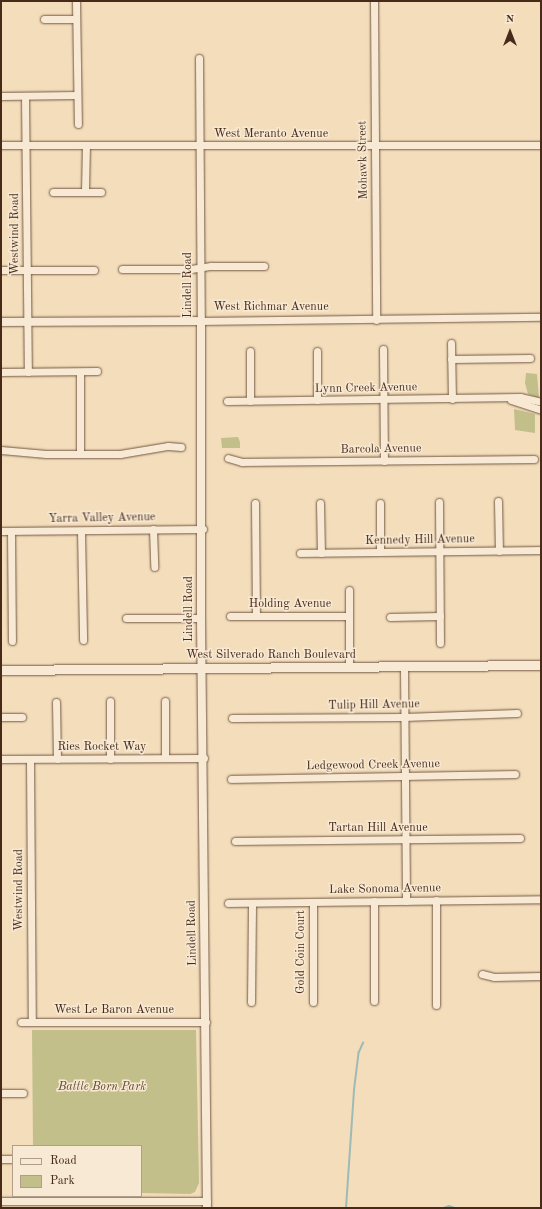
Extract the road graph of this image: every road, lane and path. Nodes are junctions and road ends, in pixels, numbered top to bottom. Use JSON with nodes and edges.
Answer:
{"nodes":[{"id":1,"x":76,"y":1,"type":"edge"},
{"id":2,"x":374,"y":1,"type":"edge"},
{"id":3,"x":44,"y":19,"type":"dead end"},
{"id":4,"x":76,"y":19,"type":"junction"},
{"id":5,"x":200,"y":58,"type":"dead end"},
{"id":6,"x":77,"y":95,"type":"junction"},
{"id":7,"x":1,"y":96,"type":"edge"},
{"id":8,"x":25,"y":96,"type":"junction"},
{"id":9,"x":78,"y":124,"type":"dead end"},
{"id":10,"x":26,"y":145,"type":"junction"},
{"id":11,"x":541,"y":145,"type":"edge"},
{"id":12,"x":1,"y":146,"type":"edge"},
{"id":13,"x":86,"y":146,"type":"junction"},
{"id":14,"x":200,"y":146,"type":"junction"},
{"id":15,"x":376,"y":146,"type":"junction"},
{"id":16,"x":53,"y":192,"type":"dead end"},
{"id":17,"x":85,"y":192,"type":"junction"},
{"id":18,"x":101,"y":192,"type":"dead end"},
{"id":19,"x":264,"y":266,"type":"dead end"},
{"id":20,"x":201,"y":267,"type":"junction"},
{"id":21,"x":122,"y":269,"type":"dead end"},
{"id":22,"x":1,"y":270,"type":"edge"},
{"id":23,"x":27,"y":270,"type":"junction"},
{"id":24,"x":94,"y":270,"type":"dead end"},
{"id":25,"x":541,"y":317,"type":"edge"},
{"id":26,"x":376,"y":320,"type":"junction"},
{"id":27,"x":201,"y":321,"type":"junction"},
{"id":28,"x":1,"y":322,"type":"edge"},
{"id":29,"x":28,"y":322,"type":"junction"},
{"id":30,"x":451,"y":342,"type":"dead end"},
{"id":31,"x":383,"y":349,"type":"dead end"},
{"id":32,"x":250,"y":350,"type":"dead end"},
{"id":33,"x":317,"y":351,"type":"dead end"},
{"id":34,"x":530,"y":358,"type":"dead end"},
{"id":35,"x":451,"y":359,"type":"junction"},
{"id":36,"x":1,"y":372,"type":"edge"},
{"id":37,"x":28,"y":372,"type":"junction"},
{"id":38,"x":80,"y":372,"type":"junction"},
{"id":39,"x":97,"y":372,"type":"dead end"},
{"id":40,"x":506,"y":398,"type":"junction"},
{"id":41,"x":452,"y":399,"type":"junction"},
{"id":42,"x":317,"y":400,"type":"junction"},
{"id":43,"x":384,"y":400,"type":"junction"},
{"id":44,"x":227,"y":401,"type":"dead end"},
{"id":45,"x":250,"y":401,"type":"junction"},
{"id":46,"x":541,"y":402,"type":"edge"},
{"id":47,"x":541,"y":410,"type":"edge"},
{"id":48,"x":181,"y":446,"type":"dead end"},
{"id":49,"x":1,"y":450,"type":"edge"},
{"id":50,"x":80,"y":454,"type":"junction"},
{"id":51,"x":228,"y":458,"type":"dead end"},
{"id":52,"x":534,"y":459,"type":"dead end"},
{"id":53,"x":384,"y":461,"type":"junction"},
{"id":54,"x":498,"y":501,"type":"dead end"},
{"id":55,"x":439,"y":502,"type":"dead end"},
{"id":56,"x":256,"y":503,"type":"dead end"},
{"id":57,"x":320,"y":503,"type":"dead end"},
{"id":58,"x":380,"y":503,"type":"dead end"},
{"id":59,"x":153,"y":529,"type":"junction"},
{"id":60,"x":202,"y":529,"type":"junction"},
{"id":61,"x":1,"y":531,"type":"edge"},
{"id":62,"x":11,"y":531,"type":"junction"},
{"id":63,"x":81,"y":531,"type":"junction"},
{"id":64,"x":541,"y":550,"type":"edge"},
{"id":65,"x":439,"y":551,"type":"junction"},
{"id":66,"x":499,"y":551,"type":"junction"},
{"id":67,"x":380,"y":552,"type":"junction"},
{"id":68,"x":300,"y":553,"type":"dead end"},
{"id":69,"x":321,"y":553,"type":"junction"},
{"id":70,"x":154,"y":568,"type":"dead end"},
{"id":71,"x":349,"y":590,"type":"dead end"},
{"id":72,"x":230,"y":616,"type":"dead end"},
{"id":73,"x":256,"y":616,"type":"junction"},
{"id":74,"x":349,"y":616,"type":"junction"},
{"id":75,"x":440,"y":616,"type":"junction"},
{"id":76,"x":390,"y":617,"type":"dead end"},
{"id":77,"x":126,"y":618,"type":"dead end"},
{"id":78,"x":201,"y":618,"type":"junction"},
{"id":79,"x":83,"y":640,"type":"dead end"},
{"id":80,"x":12,"y":641,"type":"dead end"},
{"id":81,"x":440,"y":644,"type":"dead end"},
{"id":82,"x":541,"y":665,"type":"edge"},
{"id":83,"x":349,"y":667,"type":"junction"},
{"id":84,"x":404,"y":667,"type":"junction"},
{"id":85,"x":203,"y":668,"type":"junction"},
{"id":86,"x":1,"y":670,"type":"edge"},
{"id":87,"x":110,"y":701,"type":"dead end"},
{"id":88,"x":165,"y":701,"type":"dead end"},
{"id":89,"x":56,"y":702,"type":"dead end"},
{"id":90,"x":517,"y":713,"type":"dead end"},
{"id":91,"x":1,"y":717,"type":"edge"},
{"id":92,"x":22,"y":717,"type":"dead end"},
{"id":93,"x":404,"y":717,"type":"junction"},
{"id":94,"x":232,"y":718,"type":"dead end"},
{"id":95,"x":165,"y":758,"type":"junction"},
{"id":96,"x":204,"y":758,"type":"junction"},
{"id":97,"x":1,"y":759,"type":"edge"},
{"id":98,"x":30,"y":759,"type":"junction"},
{"id":99,"x":57,"y":759,"type":"junction"},
{"id":100,"x":110,"y":759,"type":"junction"},
{"id":101,"x":515,"y":774,"type":"dead end"},
{"id":102,"x":405,"y":777,"type":"junction"},
{"id":103,"x":231,"y":779,"type":"dead end"},
{"id":104,"x":520,"y":838,"type":"dead end"},
{"id":105,"x":405,"y":840,"type":"junction"},
{"id":106,"x":235,"y":841,"type":"dead end"},
{"id":107,"x":541,"y":899,"type":"edge"},
{"id":108,"x":436,"y":900,"type":"junction"},
{"id":109,"x":374,"y":901,"type":"junction"},
{"id":110,"x":406,"y":901,"type":"junction"},
{"id":111,"x":313,"y":902,"type":"junction"},
{"id":112,"x":228,"y":903,"type":"dead end"},
{"id":113,"x":252,"y":903,"type":"junction"},
{"id":114,"x":482,"y":974,"type":"dead end"},
{"id":115,"x":541,"y":976,"type":"edge"},
{"id":116,"x":251,"y":1002,"type":"dead end"},
{"id":117,"x":313,"y":1002,"type":"dead end"},
{"id":118,"x":374,"y":1002,"type":"dead end"},
{"id":119,"x":436,"y":1005,"type":"dead end"},
{"id":120,"x":21,"y":1022,"type":"dead end"},
{"id":121,"x":32,"y":1022,"type":"junction"},
{"id":122,"x":206,"y":1022,"type":"junction"},
{"id":123,"x":1,"y":1093,"type":"edge"},
{"id":124,"x":23,"y":1093,"type":"dead end"},
{"id":125,"x":1,"y":1159,"type":"edge"},
{"id":126,"x":12,"y":1159,"type":"edge"},
{"id":127,"x":1,"y":1201,"type":"edge"},
{"id":128,"x":66,"y":1205,"type":"edge"},
{"id":129,"x":128,"y":1205,"type":"edge"},
{"id":130,"x":207,"y":1205,"type":"edge"}],
"edges":[{"from":1,"to":4,"type":"street"},
{"from":2,"to":15,"type":"street","name":"Mohawk Street"},
{"from":3,"to":4,"type":"street"},
{"from":4,"to":6,"type":"street"},
{"from":5,"to":14,"type":"street","name":"Lindell Road"},
{"from":6,"to":8,"type":"street"},
{"from":6,"to":9,"type":"street"},
{"from":7,"to":8,"type":"street"},
{"from":8,"to":10,"type":"street","name":"Westwind Road"},
{"from":10,"to":12,"type":"street","name":"West Meranto Avenue"},
{"from":10,"to":13,"type":"street","name":"West Meranto Avenue"},
{"from":10,"to":23,"type":"street","name":"Westwind Road"},
{"from":11,"to":15,"type":"street","name":"West Meranto Avenue"},
{"from":13,"to":14,"type":"street","name":"West Meranto Avenue"},
{"from":13,"to":17,"type":"street"},
{"from":14,"to":15,"type":"street","name":"West Meranto Avenue"},
{"from":14,"to":20,"type":"street","name":"Lindell Road"},
{"from":15,"to":26,"type":"street","name":"Mohawk Street"},
{"from":16,"to":17,"type":"street"},
{"from":17,"to":18,"type":"street"},
{"from":19,"to":20,"type":"street"},
{"from":20,"to":21,"type":"street"},
{"from":20,"to":27,"type":"street","name":"Lindell Road"},
{"from":22,"to":23,"type":"street"},
{"from":23,"to":24,"type":"street"},
{"from":23,"to":29,"type":"street","name":"Westwind Road"},
{"from":25,"to":26,"type":"street","name":"West Richmar Avenue"},
{"from":26,"to":27,"type":"street","name":"West Richmar Avenue"},
{"from":27,"to":29,"type":"street","name":"West Richmar Avenue"},
{"from":27,"to":60,"type":"street","name":"Lindell Road"},
{"from":28,"to":29,"type":"street","name":"West Richmar Avenue"},
{"from":29,"to":37,"type":"street","name":"Westwind Road"},
{"from":30,"to":35,"type":"street"},
{"from":31,"to":43,"type":"street"},
{"from":32,"to":45,"type":"street"},
{"from":33,"to":42,"type":"street"},
{"from":34,"to":35,"type":"street"},
{"from":35,"to":41,"type":"street"},
{"from":36,"to":37,"type":"street"},
{"from":37,"to":38,"type":"street"},
{"from":38,"to":39,"type":"street"},
{"from":38,"to":50,"type":"street"},
{"from":40,"to":41,"type":"street","name":"Lynn Creek Avenue"},
{"from":40,"to":46,"type":"street","name":"Lynn Creek Avenue"},
{"from":40,"to":47,"type":"street","name":"Lynn Creek Avenue"},
{"from":41,"to":43,"type":"street","name":"Lynn Creek Avenue"},
{"from":42,"to":43,"type":"street","name":"Lynn Creek Avenue"},
{"from":42,"to":45,"type":"street","name":"Lynn Creek Avenue"},
{"from":43,"to":53,"type":"street"},
{"from":44,"to":45,"type":"street","name":"Lynn Creek Avenue"},
{"from":48,"to":50,"type":"street"},
{"from":49,"to":50,"type":"street"},
{"from":51,"to":53,"type":"street","name":"Barcola Avenue"},
{"from":52,"to":53,"type":"street","name":"Barcola Avenue"},
{"from":54,"to":66,"type":"street"},
{"from":55,"to":65,"type":"street"},
{"from":56,"to":73,"type":"street"},
{"from":57,"to":69,"type":"street"},
{"from":58,"to":67,"type":"street"},
{"from":59,"to":60,"type":"street","name":"Yarra Valley Avenue"},
{"from":59,"to":63,"type":"street","name":"Yarra Valley Avenue"},
{"from":59,"to":70,"type":"street"},
{"from":60,"to":78,"type":"street","name":"Lindell Road"},
{"from":61,"to":62,"type":"street","name":"Yarra Valley Avenue"},
{"from":62,"to":63,"type":"street","name":"Yarra Valley Avenue"},
{"from":62,"to":80,"type":"street"},
{"from":63,"to":79,"type":"street"},
{"from":64,"to":66,"type":"street","name":"Kennedy Hill Avenue"},
{"from":65,"to":66,"type":"street","name":"Kennedy Hill Avenue"},
{"from":65,"to":67,"type":"street","name":"Kennedy Hill Avenue"},
{"from":65,"to":75,"type":"street"},
{"from":67,"to":69,"type":"street","name":"Kennedy Hill Avenue"},
{"from":68,"to":69,"type":"street","name":"Kennedy Hill Avenue"},
{"from":71,"to":74,"type":"street"},
{"from":72,"to":73,"type":"street","name":"Holding Avenue"},
{"from":73,"to":74,"type":"street","name":"Holding Avenue"},
{"from":74,"to":83,"type":"street"},
{"from":75,"to":76,"type":"street"},
{"from":75,"to":81,"type":"street"},
{"from":77,"to":78,"type":"street"},
{"from":78,"to":85,"type":"street","name":"Lindell Road"},
{"from":82,"to":84,"type":"main road","name":"West Silverado Ranch Boulevard"},
{"from":83,"to":84,"type":"main road","name":"West Silverado Ranch Boulevard"},
{"from":83,"to":85,"type":"main road","name":"West Silverado Ranch Boulevard"},
{"from":84,"to":93,"type":"street"},
{"from":85,"to":86,"type":"main road","name":"West Silverado Ranch Boulevard"},
{"from":85,"to":96,"type":"street","name":"Lindell Road"},
{"from":87,"to":100,"type":"street"},
{"from":88,"to":95,"type":"street"},
{"from":89,"to":99,"type":"street"},
{"from":90,"to":93,"type":"street","name":"Tulip Hill Avenue"},
{"from":91,"to":92,"type":"street"},
{"from":93,"to":94,"type":"street","name":"Tulip Hill Avenue"},
{"from":93,"to":102,"type":"street"},
{"from":95,"to":96,"type":"street","name":"Ries Rocket Way"},
{"from":95,"to":100,"type":"street","name":"Ries Rocket Way"},
{"from":96,"to":122,"type":"street","name":"Lindell Road"},
{"from":97,"to":98,"type":"street","name":"Ries Rocket Way"},
{"from":98,"to":99,"type":"street","name":"Ries Rocket Way"},
{"from":98,"to":121,"type":"street","name":"Westwind Road"},
{"from":99,"to":100,"type":"street","name":"Ries Rocket Way"},
{"from":101,"to":102,"type":"street","name":"Ledgewood Creek Avenue"},
{"from":102,"to":103,"type":"street","name":"Ledgewood Creek Avenue"},
{"from":102,"to":105,"type":"street"},
{"from":104,"to":105,"type":"street","name":"Tartan Hill Avenue"},
{"from":105,"to":106,"type":"street","name":"Tartan Hill Avenue"},
{"from":105,"to":110,"type":"street"},
{"from":107,"to":108,"type":"street","name":"Lake Sonoma Avenue"},
{"from":108,"to":110,"type":"street","name":"Lake Sonoma Avenue"},
{"from":108,"to":119,"type":"street"},
{"from":109,"to":110,"type":"street","name":"Lake Sonoma Avenue"},
{"from":109,"to":111,"type":"street","name":"Lake Sonoma Avenue"},
{"from":109,"to":118,"type":"street"},
{"from":111,"to":113,"type":"street","name":"Lake Sonoma Avenue"},
{"from":111,"to":117,"type":"street","name":"Gold Coin Court"},
{"from":112,"to":113,"type":"street","name":"Lake Sonoma Avenue"},
{"from":113,"to":116,"type":"street"},
{"from":114,"to":115,"type":"street"},
{"from":120,"to":121,"type":"street","name":"West Le Baron Avenue"},
{"from":121,"to":122,"type":"street","name":"West Le Baron Avenue"},
{"from":122,"to":130,"type":"street","name":"Lindell Road"},
{"from":123,"to":124,"type":"street"},
{"from":125,"to":126,"type":"street"},
{"from":127,"to":128,"type":"street"},
{"from":128,"to":129,"type":"street"},
{"from":129,"to":130,"type":"street"}]}
